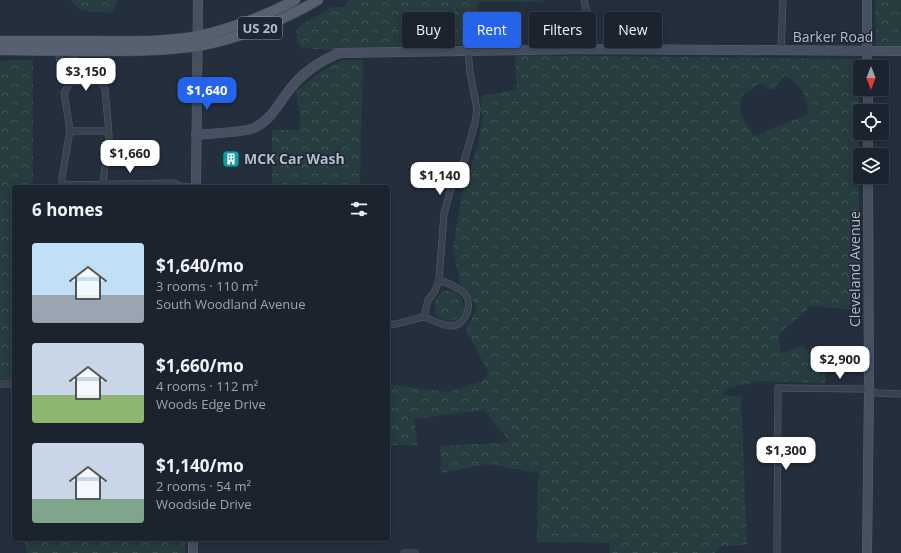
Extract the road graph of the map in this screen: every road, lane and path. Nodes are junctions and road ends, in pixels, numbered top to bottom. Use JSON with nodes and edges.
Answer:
{"nodes":[{"id":1,"x":198,"y":0,"type":"edge"},
{"id":2,"x":295,"y":0,"type":"edge"},
{"id":3,"x":318,"y":0,"type":"edge"},
{"id":4,"x":584,"y":0,"type":"edge"},
{"id":5,"x":784,"y":0,"type":"edge"},
{"id":6,"x":867,"y":0,"type":"edge"},
{"id":7,"x":0,"y":41,"type":"edge"},
{"id":8,"x":198,"y":41,"type":"junction"},
{"id":9,"x":58,"y":46,"type":"junction"},
{"id":10,"x":586,"y":49,"type":"junction"},
{"id":11,"x":0,"y":50,"type":"edge"},
{"id":12,"x":781,"y":50,"type":"junction"},
{"id":13,"x":77,"y":51,"type":"junction"},
{"id":14,"x":468,"y":51,"type":"junction"},
{"id":15,"x":867,"y":51,"type":"junction"},
{"id":16,"x":901,"y":51,"type":"edge"},
{"id":17,"x":867,"y":60,"type":"edge"},
{"id":18,"x":71,"y":81,"type":"junction"},
{"id":19,"x":70,"y":131,"type":"junction"},
{"id":20,"x":108,"y":132,"type":"junction"},
{"id":21,"x":196,"y":135,"type":"junction"},
{"id":22,"x":868,"y":184,"type":"edge"},
{"id":23,"x":62,"y":185,"type":"edge"},
{"id":24,"x":103,"y":185,"type":"edge"},
{"id":25,"x":115,"y":185,"type":"edge"},
{"id":26,"x":179,"y":185,"type":"edge"},
{"id":27,"x":196,"y":185,"type":"edge"},
{"id":28,"x":439,"y":280,"type":"junction"},
{"id":29,"x":424,"y":317,"type":"junction"},
{"id":30,"x":390,"y":326,"type":"edge"},
{"id":31,"x":0,"y":384,"type":"edge"},
{"id":32,"x":12,"y":384,"type":"edge"},
{"id":33,"x":869,"y":391,"type":"junction"},
{"id":34,"x":901,"y":394,"type":"edge"},
{"id":35,"x":193,"y":541,"type":"edge"},
{"id":36,"x":193,"y":553,"type":"edge"},
{"id":37,"x":404,"y":553,"type":"edge"},
{"id":38,"x":415,"y":553,"type":"edge"},
{"id":39,"x":777,"y":553,"type":"edge"},
{"id":40,"x":867,"y":553,"type":"edge"}],
"edges":[{"from":1,"to":8,"type":"street"},
{"from":2,"to":8,"type":"main road","number":"US 20"},
{"from":3,"to":8,"type":"main road","number":"US 20"},
{"from":4,"to":10,"type":"street"},
{"from":5,"to":12,"type":"street"},
{"from":6,"to":15,"type":"street"},
{"from":7,"to":9,"type":"main road","number":"US 20"},
{"from":8,"to":9,"type":"main road","number":"US 20"},
{"from":8,"to":13,"type":"main road","number":"US 20"},
{"from":8,"to":21,"type":"street"},
{"from":9,"to":11,"type":"main road","number":"US 20"},
{"from":9,"to":13,"type":"main road","number":"US 20"},
{"from":9,"to":18,"type":"street"},
{"from":10,"to":12,"type":"street","name":"Barker Road"},
{"from":10,"to":14,"type":"street","name":"Barker Road"},
{"from":12,"to":15,"type":"street","name":"Barker Road"},
{"from":13,"to":18,"type":"street"},
{"from":14,"to":21,"type":"street","name":"Barker Road"},
{"from":14,"to":28,"type":"street"},
{"from":15,"to":16,"type":"street","name":"Barker Road"},
{"from":15,"to":17,"type":"street"},
{"from":18,"to":19,"type":"street"},
{"from":18,"to":20,"type":"street"},
{"from":19,"to":20,"type":"street"},
{"from":19,"to":23,"type":"street"},
{"from":20,"to":24,"type":"street"},
{"from":21,"to":27,"type":"street"},
{"from":22,"to":33,"type":"street","name":"Cleveland Avenue"},
{"from":25,"to":26,"type":"street"},
{"from":28,"to":29,"type":"street"},
{"from":28,"to":29,"type":"street"},
{"from":29,"to":30,"type":"street"},
{"from":31,"to":32,"type":"street"},
{"from":33,"to":34,"type":"street"},
{"from":33,"to":39,"type":"street"},
{"from":33,"to":40,"type":"street","name":"Cleveland Avenue"},
{"from":35,"to":36,"type":"street"},
{"from":37,"to":38,"type":"street"}]}
